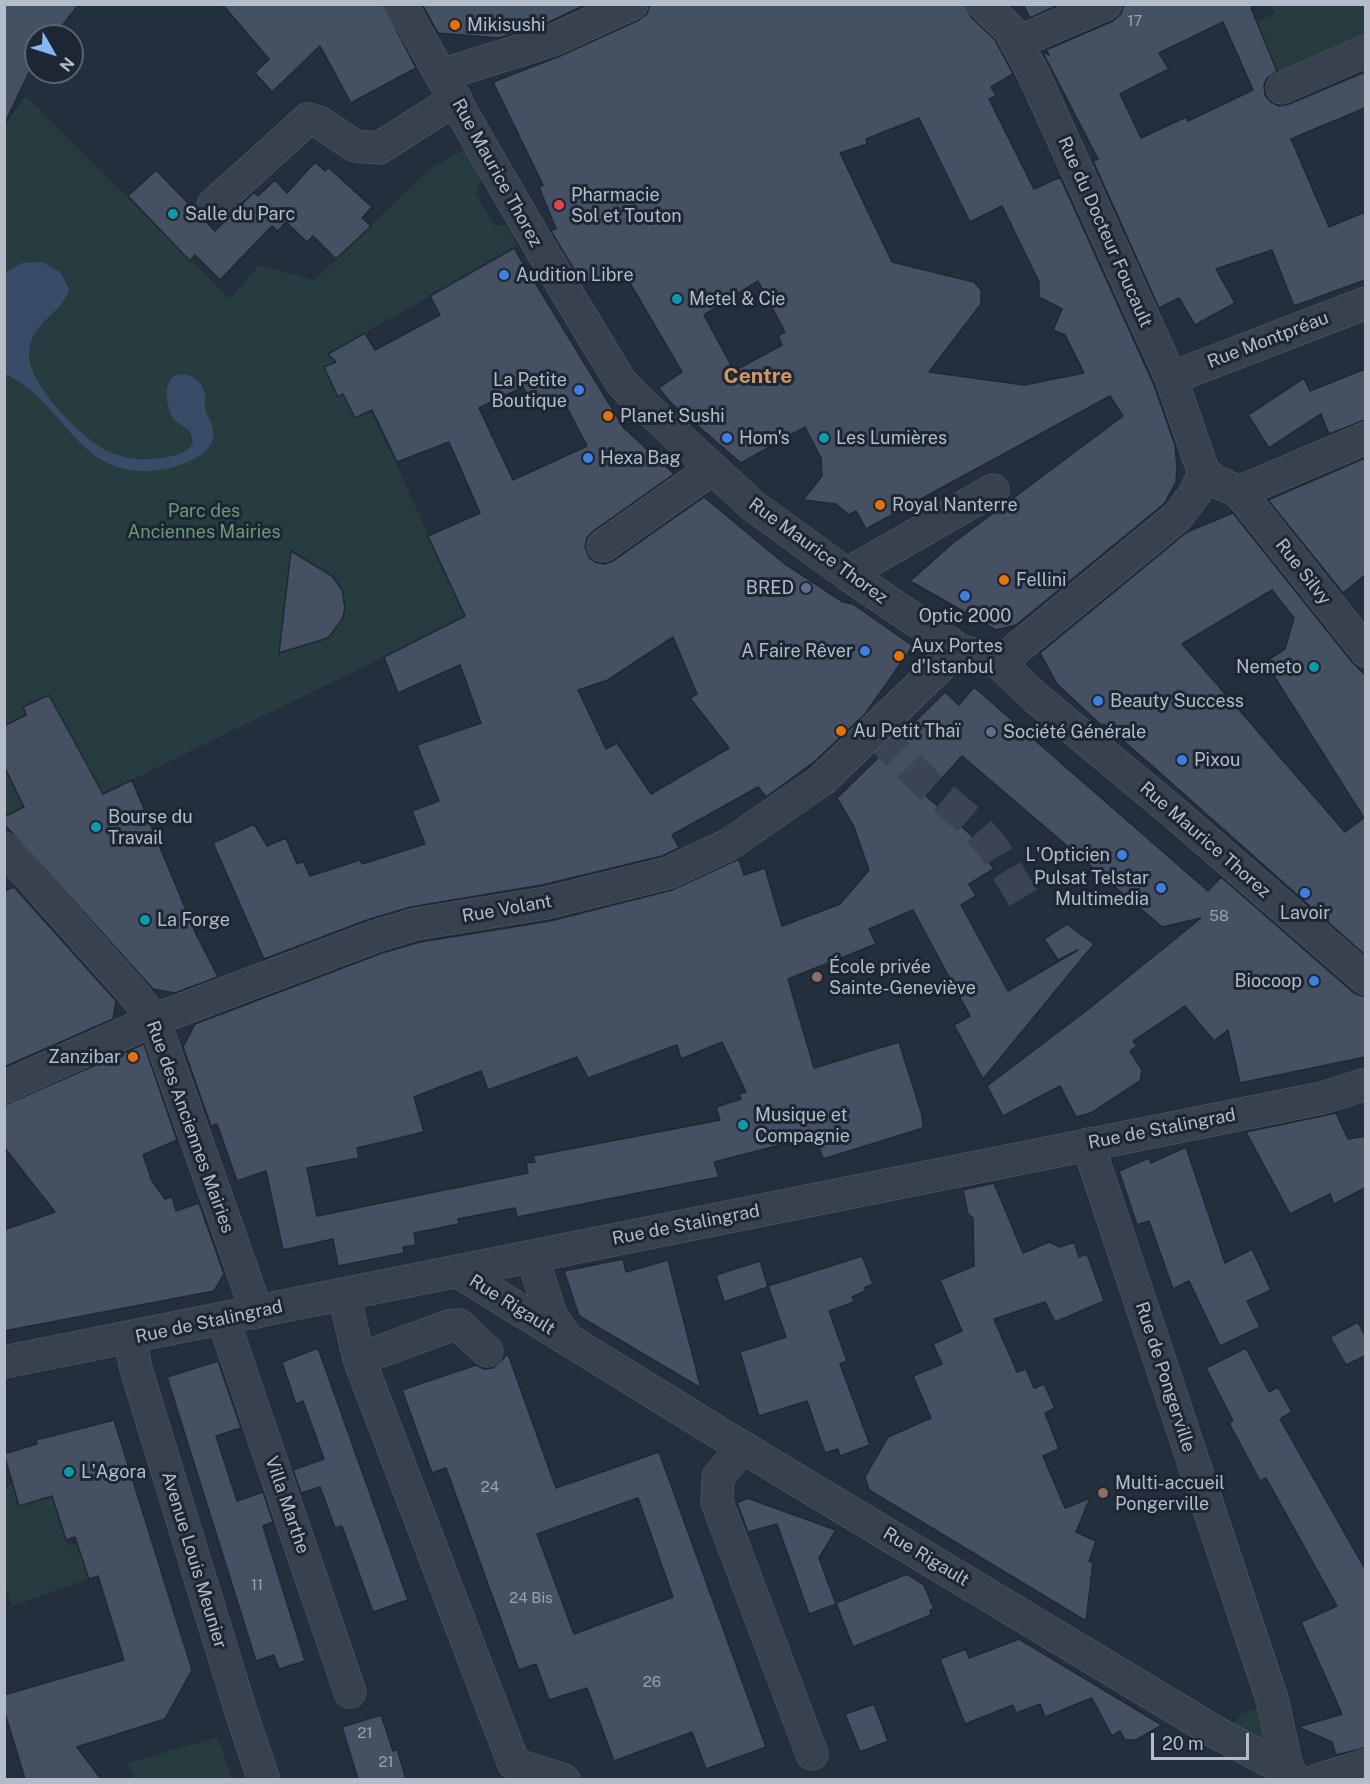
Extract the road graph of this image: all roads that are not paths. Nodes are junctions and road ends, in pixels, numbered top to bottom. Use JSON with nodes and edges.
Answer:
{"nodes":[{"id":1,"x":401,"y":4,"type":"edge"},
{"id":2,"x":632,"y":4,"type":"edge"},
{"id":3,"x":983,"y":4,"type":"edge"},
{"id":4,"x":1106,"y":4,"type":"edge"},
{"id":5,"x":1016,"y":43,"type":"junction"},
{"id":6,"x":1365,"y":51,"type":"edge"},
{"id":7,"x":449,"y":87,"type":"junction"},
{"id":8,"x":1282,"y":87,"type":"dead end"},
{"id":9,"x":213,"y":205,"type":"dead end"},
{"id":10,"x":1365,"y":303,"type":"edge"},
{"id":11,"x":1171,"y":378,"type":"junction"},
{"id":12,"x":1365,"y":438,"type":"edge"},
{"id":13,"x":712,"y":469,"type":"junction"},
{"id":14,"x":1204,"y":472,"type":"junction"},
{"id":15,"x":993,"y":490,"type":"dead end"},
{"id":16,"x":1239,"y":492,"type":"junction"},
{"id":17,"x":603,"y":546,"type":"dead end"},
{"id":18,"x":847,"y":574,"type":"junction"},
{"id":19,"x":958,"y":649,"type":"junction"},
{"id":20,"x":1365,"y":651,"type":"edge"},
{"id":21,"x":999,"y":663,"type":"junction"},
{"id":22,"x":4,"y":848,"type":"edge"},
{"id":23,"x":1365,"y":979,"type":"edge"},
{"id":24,"x":154,"y":1020,"type":"junction"},
{"id":25,"x":1365,"y":1084,"type":"edge"},
{"id":26,"x":4,"y":1087,"type":"edge"},
{"id":27,"x":1088,"y":1144,"type":"junction"},
{"id":28,"x":532,"y":1256,"type":"junction"},
{"id":29,"x":457,"y":1271,"type":"junction"},
{"id":30,"x":344,"y":1295,"type":"junction"},
{"id":31,"x":257,"y":1312,"type":"junction"},
{"id":32,"x":223,"y":1319,"type":"junction"},
{"id":33,"x":130,"y":1338,"type":"junction"},
{"id":34,"x":567,"y":1339,"type":"junction"},
{"id":35,"x":488,"y":1351,"type":"dead end"},
{"id":36,"x":359,"y":1359,"type":"junction"},
{"id":37,"x":4,"y":1362,"type":"edge"},
{"id":38,"x":731,"y":1440,"type":"junction"},
{"id":39,"x":712,"y":1535,"type":"dead end"},
{"id":40,"x":436,"y":1560,"type":"junction"},
{"id":41,"x":500,"y":1669,"type":"dead end"},
{"id":42,"x":350,"y":1692,"type":"dead end"},
{"id":43,"x":812,"y":1754,"type":"dead end"},
{"id":44,"x":1365,"y":1765,"type":"edge"},
{"id":45,"x":1301,"y":1777,"type":"edge"},
{"id":46,"x":264,"y":1779,"type":"edge"},
{"id":47,"x":564,"y":1779,"type":"edge"}],
"edges":[{"from":1,"to":7,"type":"street","name":"Rue Maurice Thorez"},
{"from":2,"to":7,"type":"street"},
{"from":3,"to":5,"type":"street","name":"Rue du Docteur Foucault"},
{"from":4,"to":5,"type":"street"},
{"from":5,"to":11,"type":"street","name":"Rue du Docteur Foucault"},
{"from":6,"to":8,"type":"street"},
{"from":7,"to":9,"type":"street"},
{"from":7,"to":13,"type":"street","name":"Rue Maurice Thorez"},
{"from":10,"to":11,"type":"street","name":"Rue Montpréau"},
{"from":11,"to":14,"type":"street","name":"Rue du Docteur Foucault"},
{"from":12,"to":16,"type":"street"},
{"from":13,"to":17,"type":"street"},
{"from":13,"to":18,"type":"street","name":"Rue Maurice Thorez"},
{"from":14,"to":16,"type":"street"},
{"from":14,"to":21,"type":"street"},
{"from":15,"to":18,"type":"street"},
{"from":16,"to":20,"type":"street","name":"Rue Silvy"},
{"from":18,"to":19,"type":"street","name":"Rue Maurice Thorez"},
{"from":19,"to":21,"type":"street","name":"Rue Maurice Thorez"},
{"from":19,"to":24,"type":"street","name":"Rue Volant"},
{"from":21,"to":23,"type":"street","name":"Rue Maurice Thorez"},
{"from":22,"to":24,"type":"street","name":"Rue des Anciennes Mairies"},
{"from":24,"to":26,"type":"street","name":"Rue Volant"},
{"from":24,"to":31,"type":"street","name":"Rue des Anciennes Mairies"},
{"from":25,"to":27,"type":"street","name":"Rue de Stalingrad"},
{"from":27,"to":28,"type":"street","name":"Rue de Stalingrad"},
{"from":27,"to":45,"type":"street","name":"Rue de Pongerville"},
{"from":28,"to":29,"type":"street","name":"Rue de Stalingrad"},
{"from":28,"to":34,"type":"street","name":"Rue Rigault"},
{"from":29,"to":30,"type":"street","name":"Rue de Stalingrad"},
{"from":29,"to":34,"type":"street","name":"Rue Rigault"},
{"from":30,"to":31,"type":"street","name":"Rue de Stalingrad"},
{"from":30,"to":36,"type":"street"},
{"from":31,"to":32,"type":"street","name":"Rue de Stalingrad"},
{"from":32,"to":33,"type":"street","name":"Rue de Stalingrad"},
{"from":32,"to":42,"type":"street","name":"Villa Marthe"},
{"from":33,"to":37,"type":"street","name":"Rue de Stalingrad"},
{"from":33,"to":46,"type":"street","name":"Avenue Louis Meunier"},
{"from":34,"to":38,"type":"street","name":"Rue Rigault"},
{"from":35,"to":36,"type":"street"},
{"from":36,"to":40,"type":"street"},
{"from":38,"to":39,"type":"street"},
{"from":38,"to":43,"type":"street"},
{"from":38,"to":45,"type":"street","name":"Rue Rigault"},
{"from":40,"to":41,"type":"street"},
{"from":40,"to":47,"type":"street"},
{"from":44,"to":45,"type":"street"}]}
